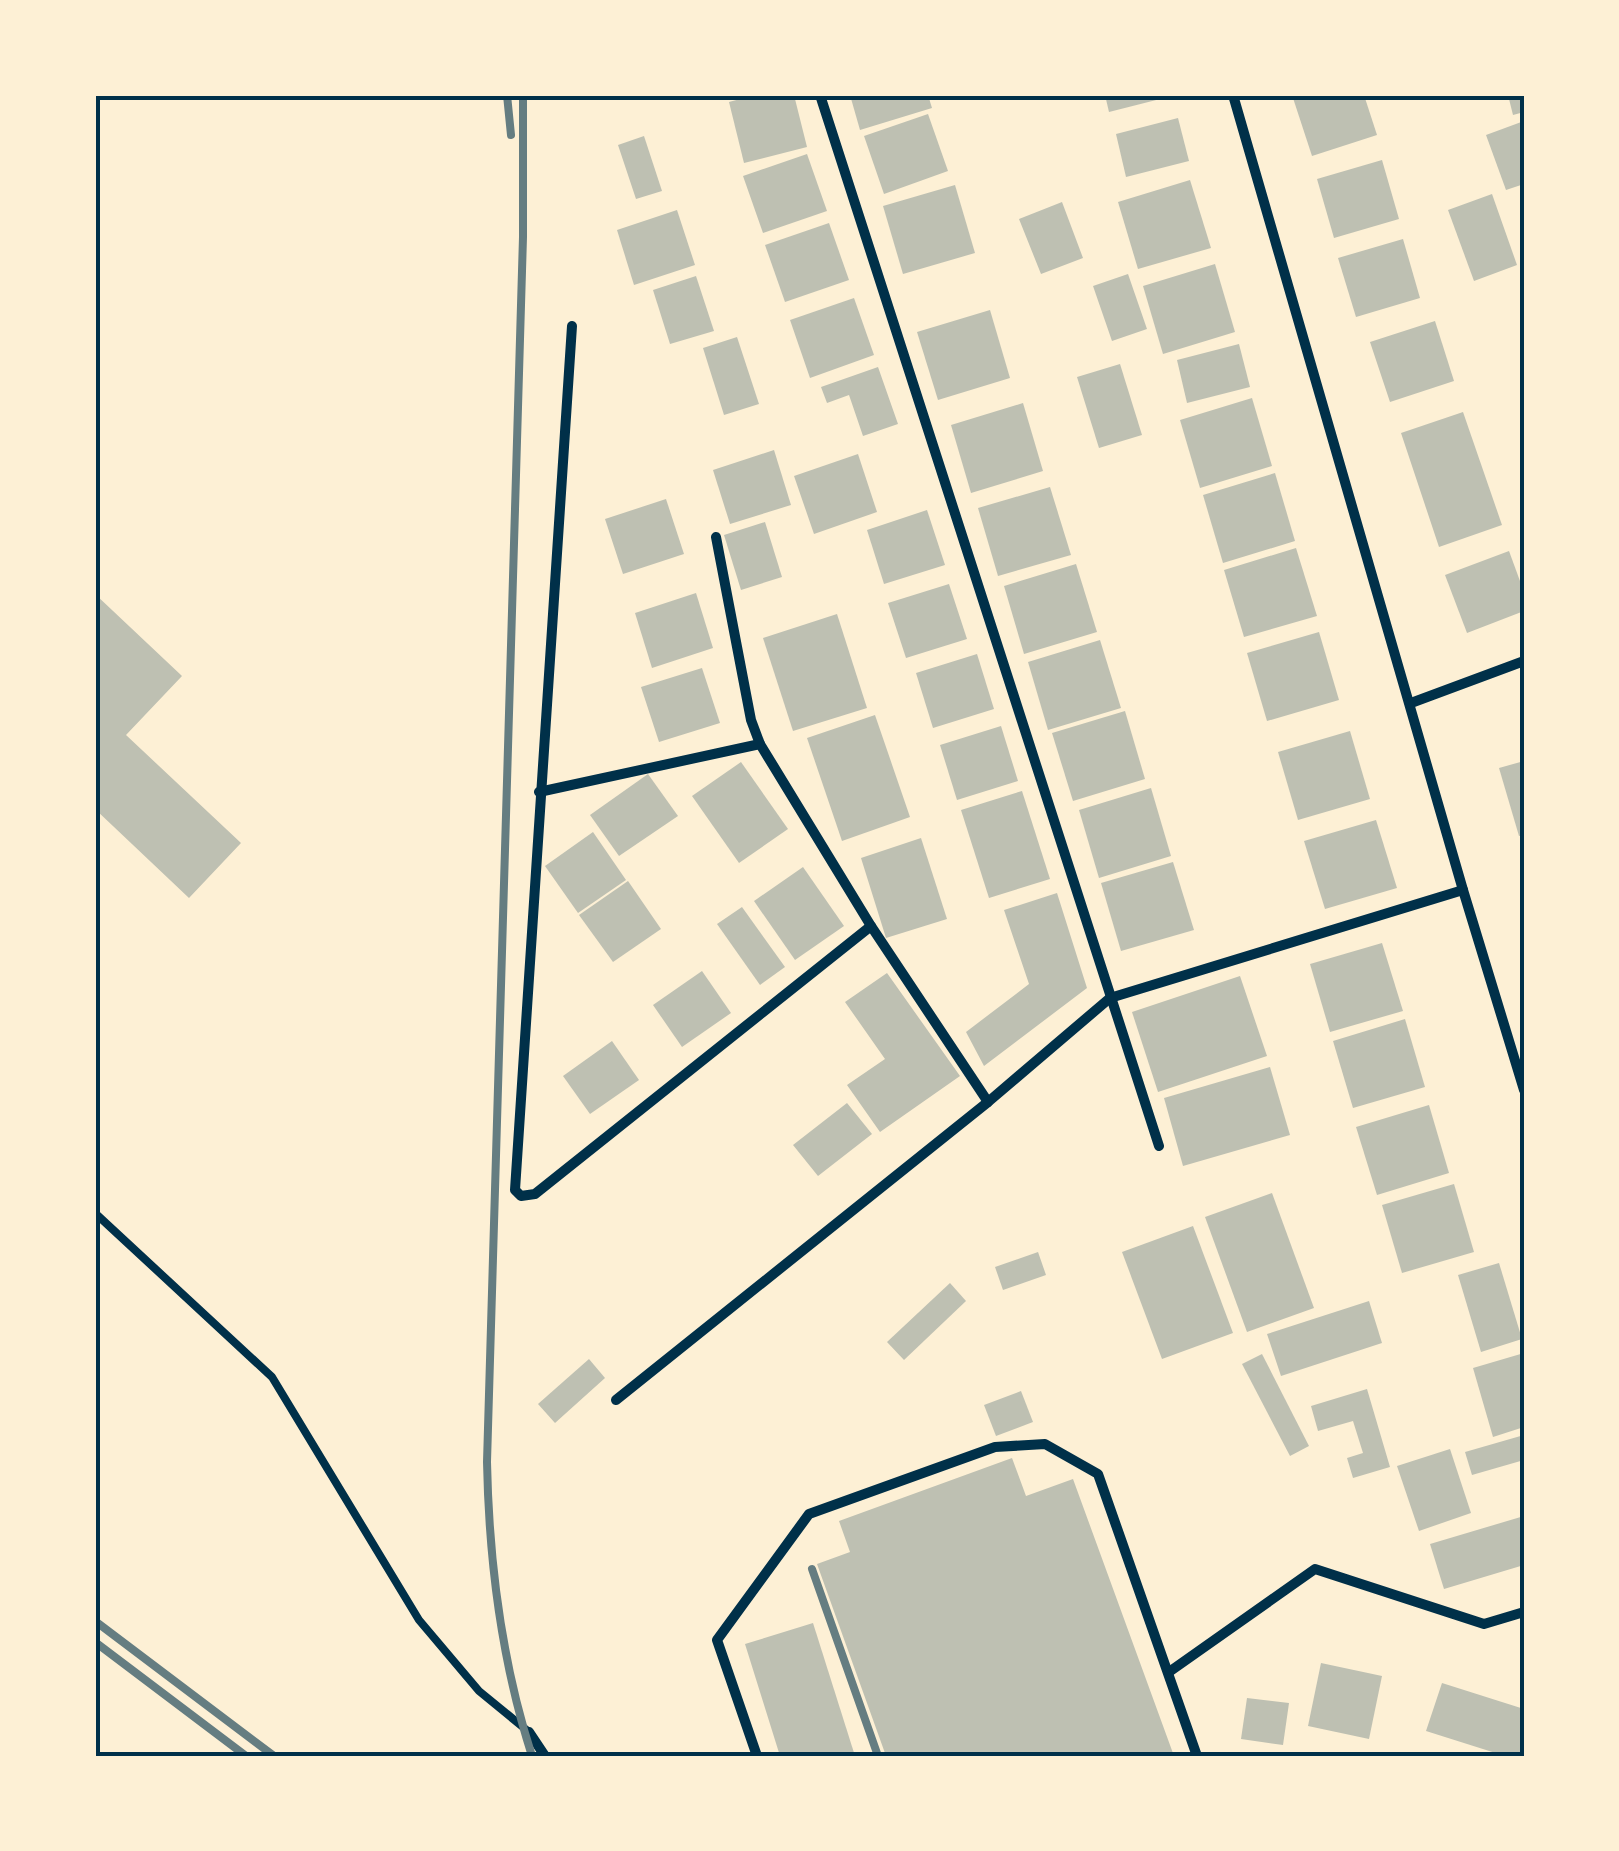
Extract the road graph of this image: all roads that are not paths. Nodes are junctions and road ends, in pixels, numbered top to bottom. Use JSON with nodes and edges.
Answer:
{"nodes":[{"id":1,"x":820,"y":95,"type":"edge"},
{"id":2,"x":1233,"y":95,"type":"edge"},
{"id":3,"x":572,"y":326,"type":"dead end"},
{"id":4,"x":716,"y":537,"type":"dead end"},
{"id":5,"x":1524,"y":661,"type":"edge"},
{"id":6,"x":1411,"y":703,"type":"junction"},
{"id":7,"x":760,"y":744,"type":"junction"},
{"id":8,"x":539,"y":792,"type":"junction"},
{"id":9,"x":1463,"y":890,"type":"junction"},
{"id":10,"x":871,"y":926,"type":"junction"},
{"id":11,"x":1110,"y":998,"type":"junction"},
{"id":12,"x":1524,"y":1090,"type":"edge"},
{"id":13,"x":988,"y":1102,"type":"junction"},
{"id":14,"x":1159,"y":1146,"type":"dead end"},
{"id":15,"x":95,"y":1213,"type":"edge"},
{"id":16,"x":616,"y":1400,"type":"dead end"},
{"id":17,"x":1524,"y":1612,"type":"edge"},
{"id":18,"x":1170,"y":1672,"type":"junction"},
{"id":19,"x":529,"y":1732,"type":"joint"},
{"id":20,"x":545,"y":1756,"type":"edge"},
{"id":21,"x":758,"y":1756,"type":"edge"},
{"id":22,"x":1197,"y":1756,"type":"edge"}],
"edges":[{"from":1,"to":11,"type":"street"},
{"from":2,"to":6,"type":"street"},
{"from":3,"to":8,"type":"street"},
{"from":4,"to":7,"type":"street"},
{"from":5,"to":6,"type":"street"},
{"from":6,"to":9,"type":"street"},
{"from":7,"to":8,"type":"street"},
{"from":7,"to":10,"type":"street"},
{"from":8,"to":10,"type":"street"},
{"from":9,"to":11,"type":"street"},
{"from":9,"to":12,"type":"street"},
{"from":10,"to":13,"type":"street"},
{"from":11,"to":13,"type":"street"},
{"from":11,"to":14,"type":"street"},
{"from":13,"to":16,"type":"street"},
{"from":15,"to":19,"type":"lane"},
{"from":17,"to":18,"type":"street"},
{"from":18,"to":21,"type":"street"},
{"from":18,"to":22,"type":"street"},
{"from":19,"to":20,"type":"street"}]}
